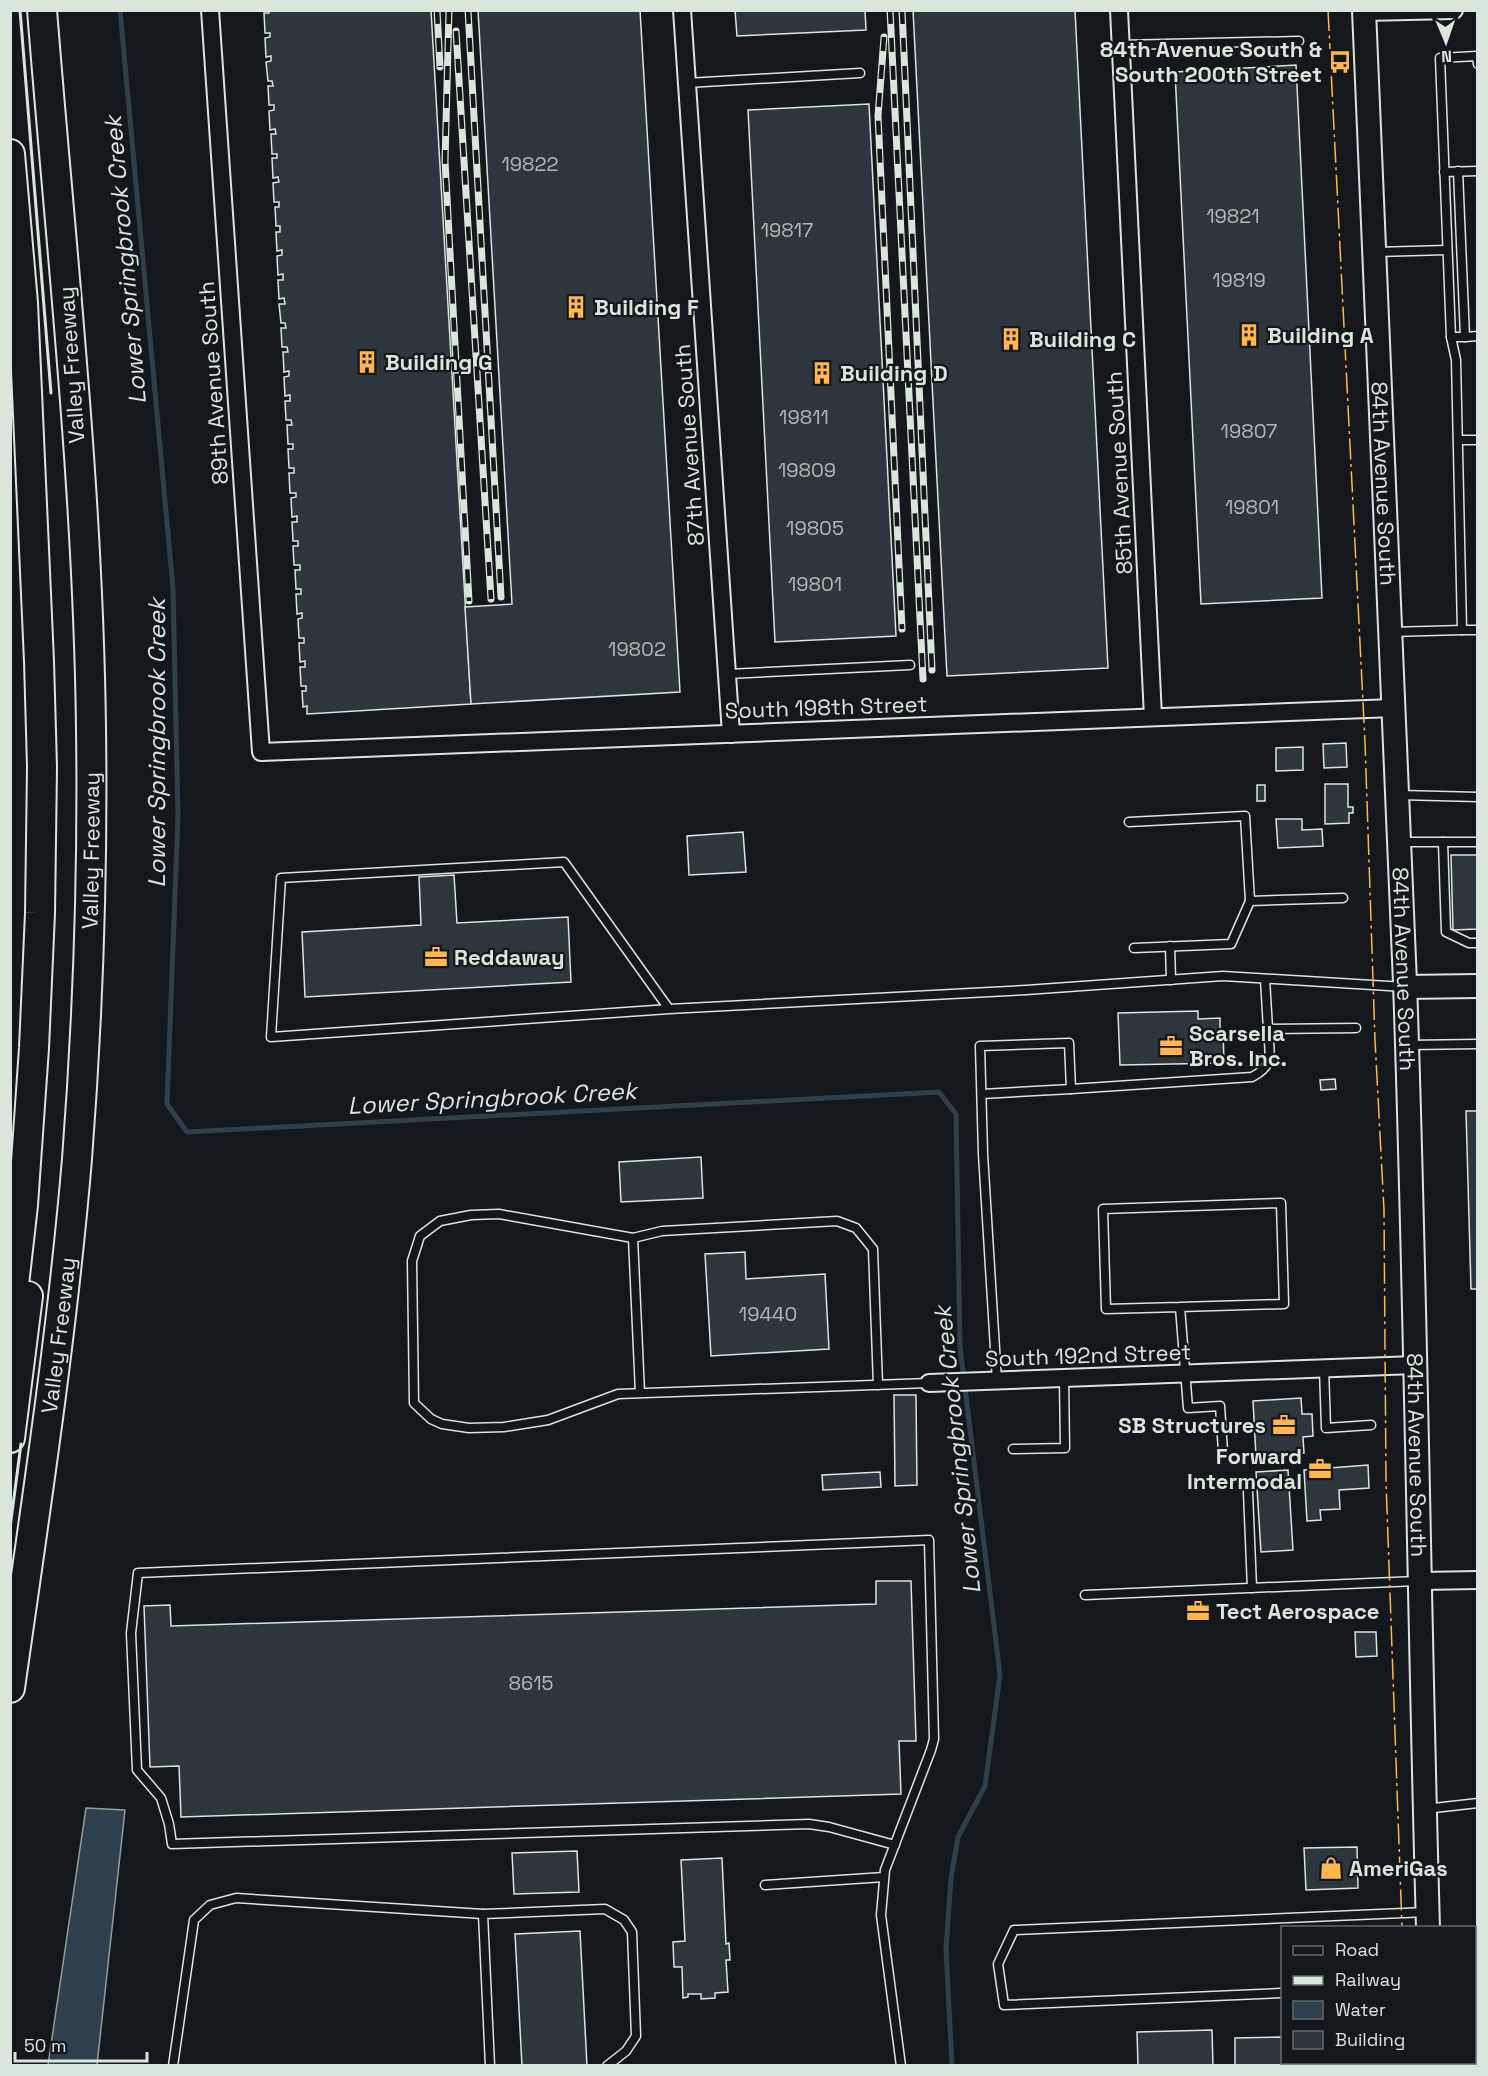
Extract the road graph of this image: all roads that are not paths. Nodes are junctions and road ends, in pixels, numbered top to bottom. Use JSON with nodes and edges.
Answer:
{"nodes":[{"id":1,"x":42,"y":10,"type":"edge"},
{"id":2,"x":210,"y":10,"type":"edge"},
{"id":3,"x":682,"y":10,"type":"edge"},
{"id":4,"x":1119,"y":10,"type":"edge"},
{"id":5,"x":1454,"y":10,"type":"edge"},
{"id":6,"x":1364,"y":11,"type":"edge"},
{"id":7,"x":1299,"y":41,"type":"dead end"},
{"id":8,"x":1121,"y":45,"type":"junction"},
{"id":9,"x":1478,"y":64,"type":"edge"},
{"id":10,"x":861,"y":73,"type":"dead end"},
{"id":11,"x":687,"y":83,"type":"junction"},
{"id":12,"x":10,"y":154,"type":"edge"},
{"id":13,"x":1458,"y":171,"type":"junction"},
{"id":14,"x":1478,"y":171,"type":"edge"},
{"id":15,"x":1444,"y":172,"type":"junction"},
{"id":16,"x":1447,"y":250,"type":"junction"},
{"id":17,"x":1374,"y":252,"type":"junction"},
{"id":18,"x":23,"y":303,"type":"junction"},
{"id":19,"x":1478,"y":336,"type":"edge"},
{"id":20,"x":1451,"y":337,"type":"junction"},
{"id":21,"x":1465,"y":337,"type":"junction"},
{"id":22,"x":1458,"y":440,"type":"junction"},
{"id":23,"x":1478,"y":440,"type":"edge"},
{"id":24,"x":1462,"y":630,"type":"junction"},
{"id":25,"x":1478,"y":630,"type":"edge"},
{"id":26,"x":1390,"y":632,"type":"junction"},
{"id":27,"x":910,"y":665,"type":"dead end"},
{"id":28,"x":728,"y":674,"type":"junction"},
{"id":29,"x":1393,"y":708,"type":"junction"},
{"id":30,"x":1153,"y":717,"type":"junction"},
{"id":31,"x":731,"y":734,"type":"junction"},
{"id":32,"x":261,"y":752,"type":"joint"},
{"id":33,"x":1396,"y":795,"type":"junction"},
{"id":34,"x":1478,"y":797,"type":"edge"},
{"id":35,"x":1130,"y":822,"type":"dead end"},
{"id":36,"x":1399,"y":842,"type":"junction"},
{"id":37,"x":1443,"y":842,"type":"junction"},
{"id":38,"x":1478,"y":842,"type":"edge"},
{"id":39,"x":1343,"y":898,"type":"dead end"},
{"id":40,"x":1250,"y":901,"type":"junction"},
{"id":41,"x":1478,"y":943,"type":"edge"},
{"id":42,"x":1170,"y":946,"type":"junction"},
{"id":43,"x":1134,"y":948,"type":"dead end"},
{"id":44,"x":1265,"y":979,"type":"junction"},
{"id":45,"x":1171,"y":980,"type":"junction"},
{"id":46,"x":1478,"y":986,"type":"edge"},
{"id":47,"x":1405,"y":987,"type":"junction"},
{"id":48,"x":669,"y":1009,"type":"junction"},
{"id":49,"x":1268,"y":1029,"type":"junction"},
{"id":50,"x":1356,"y":1029,"type":"dead end"},
{"id":51,"x":1478,"y":1044,"type":"edge"},
{"id":52,"x":1406,"y":1045,"type":"junction"},
{"id":53,"x":1071,"y":1089,"type":"junction"},
{"id":54,"x":982,"y":1094,"type":"junction"},
{"id":55,"x":633,"y":1238,"type":"junction"},
{"id":56,"x":1180,"y":1307,"type":"junction"},
{"id":57,"x":10,"y":1320,"type":"edge"},
{"id":58,"x":1415,"y":1365,"type":"junction"},
{"id":59,"x":1324,"y":1368,"type":"junction"},
{"id":60,"x":1186,"y":1374,"type":"junction"},
{"id":61,"x":1064,"y":1378,"type":"junction"},
{"id":62,"x":991,"y":1381,"type":"junction"},
{"id":63,"x":929,"y":1383,"type":"joint"},
{"id":64,"x":879,"y":1385,"type":"junction"},
{"id":65,"x":640,"y":1393,"type":"junction"},
{"id":66,"x":1371,"y":1425,"type":"dead end"},
{"id":67,"x":10,"y":1438,"type":"edge"},
{"id":68,"x":1013,"y":1449,"type":"dead end"},
{"id":69,"x":1223,"y":1452,"type":"dead end"},
{"id":70,"x":1248,"y":1492,"type":"dead end"},
{"id":71,"x":1478,"y":1580,"type":"edge"},
{"id":72,"x":1421,"y":1581,"type":"junction"},
{"id":73,"x":1252,"y":1588,"type":"junction"},
{"id":74,"x":1085,"y":1595,"type":"dead end"},
{"id":75,"x":10,"y":1688,"type":"edge"},
{"id":76,"x":1478,"y":1803,"type":"edge"},
{"id":77,"x":1425,"y":1809,"type":"junction"},
{"id":78,"x":895,"y":1845,"type":"junction"},
{"id":79,"x":884,"y":1877,"type":"junction"},
{"id":80,"x":765,"y":1885,"type":"dead end"},
{"id":81,"x":483,"y":1914,"type":"junction"},
{"id":82,"x":1428,"y":1920,"type":"edge"},
{"id":83,"x":1281,"y":1993,"type":"edge"},
{"id":84,"x":173,"y":2066,"type":"edge"},
{"id":85,"x":490,"y":2066,"type":"edge"},
{"id":86,"x":607,"y":2066,"type":"edge"},
{"id":87,"x":901,"y":2066,"type":"edge"}],
"edges":[{"from":1,"to":75,"type":"highway","name":"Valley Freeway"},
{"from":2,"to":32,"type":"street","name":"89th Avenue South"},
{"from":3,"to":11,"type":"street","name":"87th Avenue South"},
{"from":4,"to":8,"type":"street","name":"85th Avenue South"},
{"from":5,"to":6,"type":"street"},
{"from":6,"to":17,"type":"main road","name":"84th Avenue South"},
{"from":7,"to":8,"type":"lane"},
{"from":8,"to":30,"type":"street","name":"85th Avenue South"},
{"from":9,"to":15,"type":"lane"},
{"from":10,"to":11,"type":"lane"},
{"from":11,"to":28,"type":"street","name":"87th Avenue South"},
{"from":12,"to":18,"type":"highway","name":"Valley Freeway"},
{"from":13,"to":14,"type":"lane"},
{"from":13,"to":15,"type":"lane"},
{"from":13,"to":21,"type":"lane"},
{"from":15,"to":16,"type":"lane"},
{"from":16,"to":17,"type":"lane"},
{"from":16,"to":20,"type":"lane"},
{"from":17,"to":26,"type":"main road","name":"84th Avenue South"},
{"from":18,"to":57,"type":"highway","name":"Valley Freeway"},
{"from":18,"to":67,"type":"highway"},
{"from":19,"to":21,"type":"lane"},
{"from":20,"to":21,"type":"lane"},
{"from":20,"to":22,"type":"lane"},
{"from":22,"to":23,"type":"lane"},
{"from":22,"to":24,"type":"lane"},
{"from":24,"to":25,"type":"lane"},
{"from":24,"to":26,"type":"lane"},
{"from":26,"to":29,"type":"main road","name":"84th Avenue South"},
{"from":27,"to":28,"type":"lane"},
{"from":28,"to":31,"type":"street","name":"87th Avenue South"},
{"from":29,"to":30,"type":"street","name":"South 198th Street"},
{"from":29,"to":33,"type":"main road","name":"84th Avenue South"},
{"from":30,"to":31,"type":"street","name":"South 198th Street"},
{"from":31,"to":32,"type":"street","name":"South 198th Street"},
{"from":33,"to":34,"type":"lane"},
{"from":33,"to":36,"type":"main road","name":"84th Avenue South"},
{"from":35,"to":40,"type":"lane"},
{"from":36,"to":37,"type":"lane"},
{"from":36,"to":47,"type":"main road","name":"84th Avenue South"},
{"from":37,"to":38,"type":"lane"},
{"from":37,"to":41,"type":"lane"},
{"from":39,"to":40,"type":"lane"},
{"from":40,"to":42,"type":"lane"},
{"from":42,"to":43,"type":"lane"},
{"from":42,"to":45,"type":"lane"},
{"from":44,"to":45,"type":"lane"},
{"from":44,"to":47,"type":"lane"},
{"from":44,"to":49,"type":"lane"},
{"from":45,"to":48,"type":"lane"},
{"from":46,"to":47,"type":"main road"},
{"from":47,"to":52,"type":"main road","name":"84th Avenue South"},
{"from":48,"to":48,"type":"lane"},
{"from":49,"to":50,"type":"lane"},
{"from":49,"to":53,"type":"lane"},
{"from":51,"to":52,"type":"lane"},
{"from":52,"to":58,"type":"main road","name":"84th Avenue South"},
{"from":53,"to":54,"type":"lane"},
{"from":53,"to":54,"type":"lane"},
{"from":54,"to":62,"type":"lane"},
{"from":55,"to":64,"type":"lane"},
{"from":55,"to":65,"type":"lane"},
{"from":55,"to":65,"type":"lane","name":"South 192nd Street"},
{"from":56,"to":56,"type":"lane"},
{"from":56,"to":60,"type":"lane"},
{"from":58,"to":59,"type":"street","name":"South 192nd Street"},
{"from":58,"to":72,"type":"main road","name":"84th Avenue South"},
{"from":59,"to":60,"type":"street","name":"South 192nd Street"},
{"from":59,"to":66,"type":"lane"},
{"from":60,"to":61,"type":"street","name":"South 192nd Street"},
{"from":60,"to":69,"type":"lane"},
{"from":61,"to":62,"type":"street","name":"South 192nd Street"},
{"from":61,"to":68,"type":"lane"},
{"from":62,"to":63,"type":"street","name":"South 192nd Street"},
{"from":63,"to":64,"type":"lane","name":"South 192nd Street"},
{"from":64,"to":65,"type":"lane","name":"South 192nd Street"},
{"from":70,"to":73,"type":"lane"},
{"from":71,"to":72,"type":"street"},
{"from":72,"to":73,"type":"lane"},
{"from":72,"to":77,"type":"main road","name":"84th Avenue South"},
{"from":73,"to":74,"type":"lane"},
{"from":76,"to":77,"type":"lane"},
{"from":77,"to":82,"type":"main road","name":"84th Avenue South"},
{"from":78,"to":78,"type":"lane"},
{"from":78,"to":79,"type":"lane"},
{"from":79,"to":80,"type":"lane"},
{"from":79,"to":87,"type":"lane"},
{"from":81,"to":84,"type":"lane"},
{"from":81,"to":85,"type":"lane"},
{"from":81,"to":86,"type":"lane"},
{"from":82,"to":83,"type":"lane"}]}
